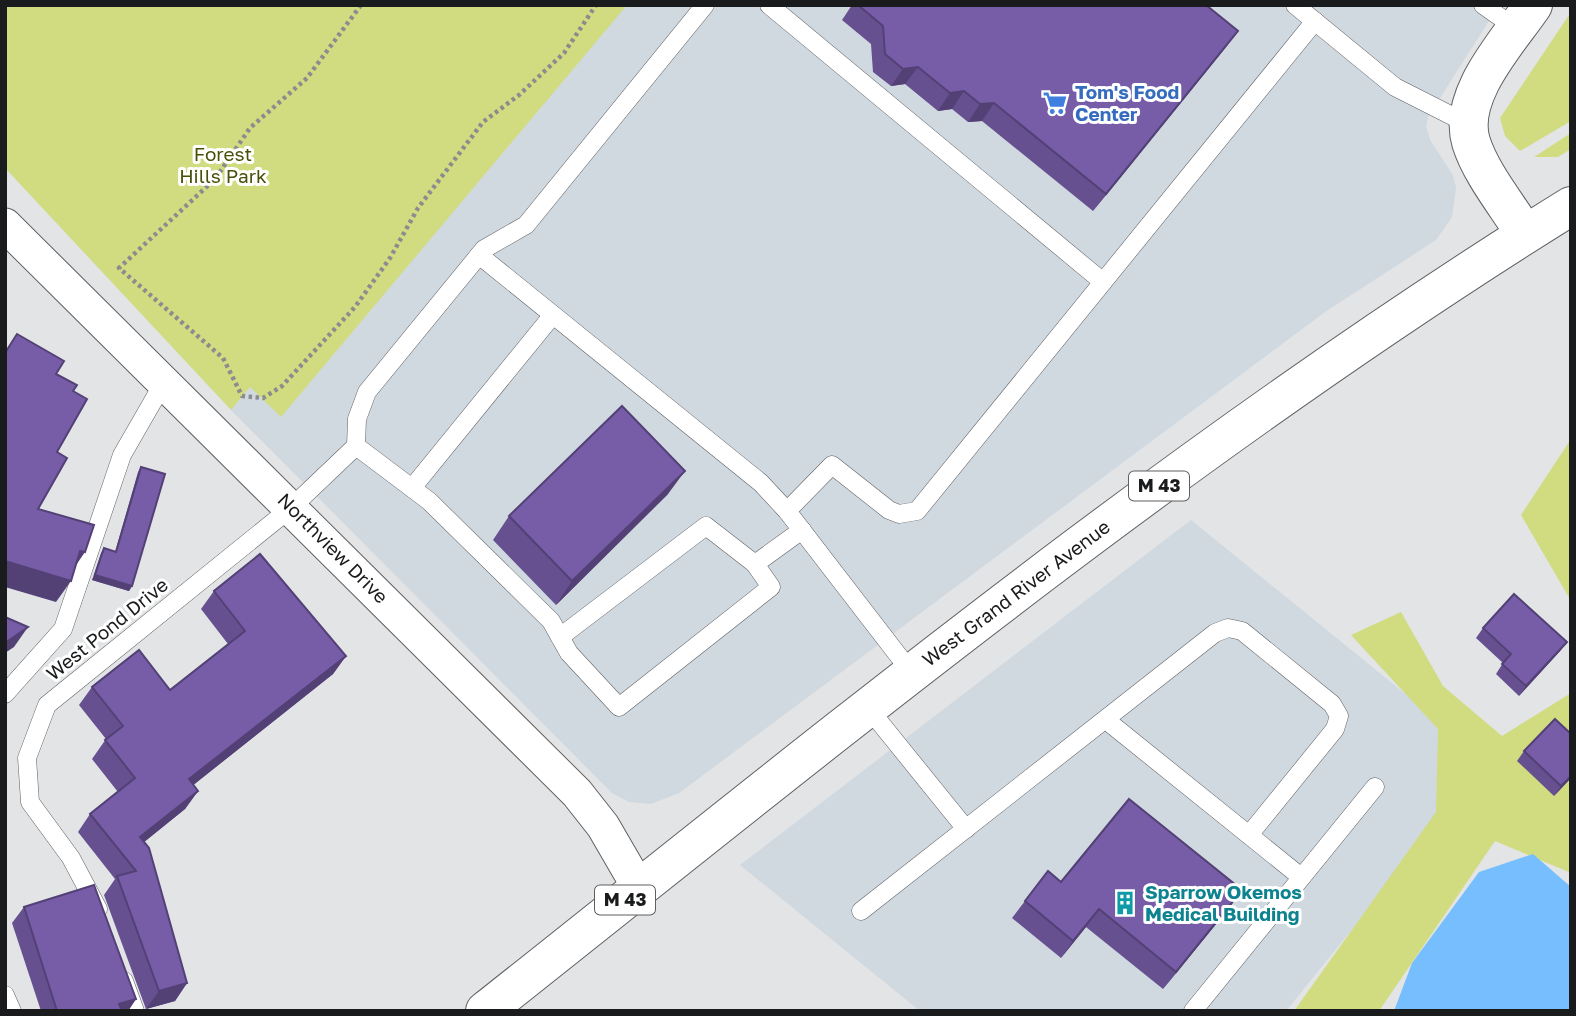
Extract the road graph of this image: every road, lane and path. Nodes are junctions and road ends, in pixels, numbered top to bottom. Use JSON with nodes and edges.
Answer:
{"nodes":[{"id":1,"x":361,"y":5,"type":"edge"},
{"id":2,"x":596,"y":5,"type":"edge"},
{"id":3,"x":705,"y":5,"type":"edge"},
{"id":4,"x":769,"y":5,"type":"edge"},
{"id":5,"x":1295,"y":5,"type":"edge"},
{"id":6,"x":1483,"y":5,"type":"edge"},
{"id":7,"x":1525,"y":17,"type":"edge"},
{"id":8,"x":1315,"y":21,"type":"junction"},
{"id":9,"x":1468,"y":124,"type":"junction"},
{"id":10,"x":1571,"y":206,"type":"edge"},
{"id":11,"x":5,"y":225,"type":"edge"},
{"id":12,"x":1525,"y":234,"type":"junction"},
{"id":13,"x":479,"y":256,"type":"junction"},
{"id":14,"x":1103,"y":282,"type":"junction"},
{"id":15,"x":552,"y":316,"type":"junction"},
{"id":16,"x":164,"y":382,"type":"junction"},
{"id":17,"x":356,"y":446,"type":"junction"},
{"id":18,"x":412,"y":488,"type":"junction"},
{"id":19,"x":292,"y":507,"type":"junction"},
{"id":20,"x":787,"y":511,"type":"junction"},
{"id":21,"x":802,"y":530,"type":"junction"},
{"id":22,"x":755,"y":564,"type":"junction"},
{"id":23,"x":560,"y":637,"type":"junction"},
{"id":24,"x":911,"y":672,"type":"junction"},
{"id":25,"x":5,"y":694,"type":"edge"},
{"id":26,"x":869,"y":709,"type":"junction"},
{"id":27,"x":1106,"y":720,"type":"junction"},
{"id":28,"x":1375,"y":786,"type":"dead end"},
{"id":29,"x":966,"y":829,"type":"junction"},
{"id":30,"x":1249,"y":835,"type":"junction"},
{"id":31,"x":1300,"y":877,"type":"junction"},
{"id":32,"x":639,"y":888,"type":"junction"},
{"id":33,"x":861,"y":911,"type":"dead end"},
{"id":34,"x":105,"y":927,"type":"edge"},
{"id":35,"x":118,"y":963,"type":"edge"},
{"id":36,"x":5,"y":995,"type":"edge"},
{"id":37,"x":12,"y":1011,"type":"edge"},
{"id":38,"x":135,"y":1011,"type":"edge"},
{"id":39,"x":485,"y":1011,"type":"edge"},
{"id":40,"x":1193,"y":1011,"type":"edge"}],
"edges":[{"from":1,"to":2,"type":"path"},
{"from":3,"to":13,"type":"lane"},
{"from":4,"to":14,"type":"lane"},
{"from":5,"to":8,"type":"lane"},
{"from":6,"to":7,"type":"lane"},
{"from":7,"to":9,"type":"main road"},
{"from":8,"to":9,"type":"lane"},
{"from":8,"to":14,"type":"lane"},
{"from":9,"to":12,"type":"main road"},
{"from":10,"to":12,"type":"main road","name":"West Grand River Avenue","number":"M 43"},
{"from":11,"to":16,"type":"street","name":"Northview Drive"},
{"from":12,"to":24,"type":"main road","name":"West Grand River Avenue","number":"M 43"},
{"from":13,"to":15,"type":"lane"},
{"from":13,"to":17,"type":"lane"},
{"from":14,"to":20,"type":"lane"},
{"from":15,"to":18,"type":"lane"},
{"from":15,"to":20,"type":"lane"},
{"from":16,"to":19,"type":"street","name":"Northview Drive"},
{"from":16,"to":25,"type":"lane","name":"West Pond Drive"},
{"from":17,"to":18,"type":"lane"},
{"from":17,"to":19,"type":"lane","name":"West Pond Drive"},
{"from":18,"to":23,"type":"lane"},
{"from":19,"to":32,"type":"street","name":"Northview Drive"},
{"from":19,"to":34,"type":"lane","name":"West Pond Drive"},
{"from":20,"to":21,"type":"lane"},
{"from":21,"to":22,"type":"lane"},
{"from":21,"to":24,"type":"lane"},
{"from":22,"to":23,"type":"lane"},
{"from":22,"to":23,"type":"lane"},
{"from":24,"to":26,"type":"main road","name":"West Grand River Avenue","number":"M 43"},
{"from":26,"to":29,"type":"lane"},
{"from":26,"to":32,"type":"main road","name":"West Grand River Avenue","number":"M 43"},
{"from":27,"to":29,"type":"lane"},
{"from":27,"to":30,"type":"lane"},
{"from":27,"to":30,"type":"lane"},
{"from":28,"to":31,"type":"lane"},
{"from":29,"to":33,"type":"lane"},
{"from":30,"to":31,"type":"lane"},
{"from":31,"to":40,"type":"lane"},
{"from":32,"to":39,"type":"main road","name":"West Grand River Avenue","number":"M 43"},
{"from":35,"to":38,"type":"lane"},
{"from":36,"to":37,"type":"lane"}]}
